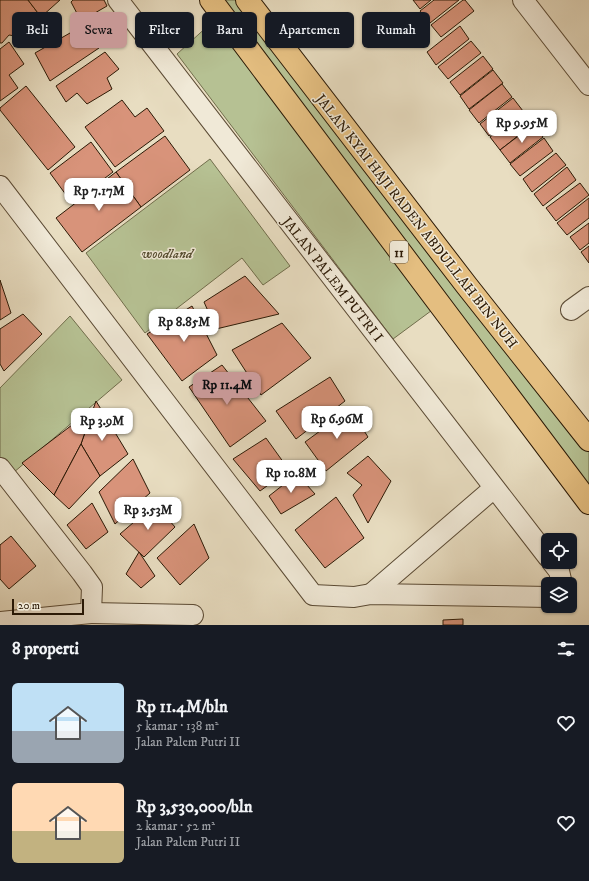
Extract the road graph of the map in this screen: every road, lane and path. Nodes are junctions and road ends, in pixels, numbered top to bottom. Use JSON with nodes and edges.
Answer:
{"nodes":[{"id":1,"x":118,"y":0,"type":"edge"},
{"id":2,"x":211,"y":0,"type":"edge"},
{"id":3,"x":247,"y":0,"type":"edge"},
{"id":4,"x":523,"y":0,"type":"edge"},
{"id":5,"x":589,"y":85,"type":"edge"},
{"id":6,"x":0,"y":186,"type":"edge"},
{"id":7,"x":467,"y":286,"type":"junction"},
{"id":8,"x":589,"y":297,"type":"edge"},
{"id":9,"x":439,"y":305,"type":"junction"},
{"id":10,"x":571,"y":310,"type":"dead end"},
{"id":11,"x":589,"y":440,"type":"edge"},
{"id":12,"x":0,"y":468,"type":"edge"},
{"id":13,"x":494,"y":488,"type":"junction"},
{"id":14,"x":589,"y":503,"type":"edge"},
{"id":15,"x":541,"y":548,"type":"edge"},
{"id":16,"x":371,"y":594,"type":"junction"},
{"id":17,"x":541,"y":597,"type":"edge"},
{"id":18,"x":91,"y":613,"type":"junction"},
{"id":19,"x":193,"y":615,"type":"dead end"},
{"id":20,"x":0,"y":622,"type":"edge"}],
"edges":[{"from":1,"to":13,"type":"street","name":"JALAN PALEM PUTRI I"},
{"from":2,"to":9,"type":"highway","name":"JALAN KYAI HAJI RADEN ABDULLAH BIN NUH","number":"11"},
{"from":3,"to":7,"type":"highway","name":"JALAN KYAI HAJI RADEN ABDULLAH BIN NUH","number":"11"},
{"from":4,"to":5,"type":"street"},
{"from":6,"to":16,"type":"street"},
{"from":7,"to":9,"type":"highway"},
{"from":7,"to":11,"type":"highway","name":"JALAN KYAI HAJI RADEN ABDULLAH BIN NUH","number":"11"},
{"from":8,"to":10,"type":"street"},
{"from":9,"to":14,"type":"highway","name":"JALAN KYAI HAJI RADEN ABDULLAH BIN NUH","number":"11"},
{"from":12,"to":18,"type":"street"},
{"from":13,"to":15,"type":"street","name":"JALAN PALEM PUTRI I"},
{"from":13,"to":16,"type":"street"},
{"from":16,"to":17,"type":"street"},
{"from":18,"to":19,"type":"street"},
{"from":18,"to":20,"type":"street"}]}
